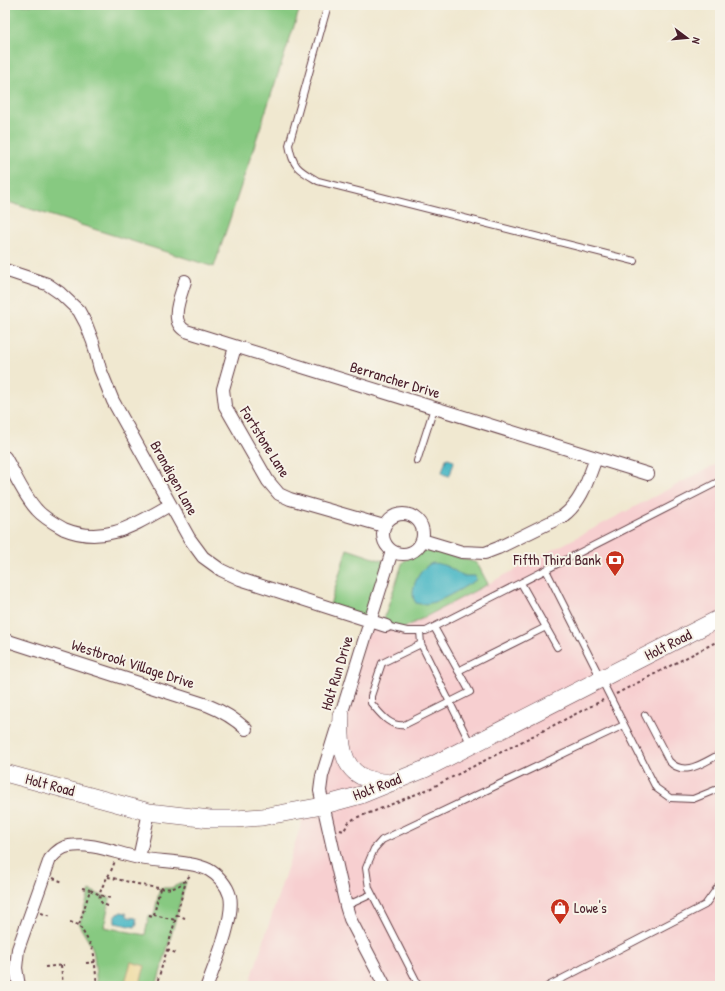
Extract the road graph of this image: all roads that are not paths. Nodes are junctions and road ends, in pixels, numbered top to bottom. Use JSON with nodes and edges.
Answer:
{"nodes":[{"id":1,"x":328,"y":5,"type":"edge"},
{"id":2,"x":634,"y":261,"type":"dead end"},
{"id":3,"x":5,"y":270,"type":"edge"},
{"id":4,"x":185,"y":281,"type":"dead end"},
{"id":5,"x":235,"y":347,"type":"junction"},
{"id":6,"x":434,"y":408,"type":"junction"},
{"id":7,"x":5,"y":457,"type":"edge"},
{"id":8,"x":596,"y":458,"type":"junction"},
{"id":9,"x":417,"y":461,"type":"dead end"},
{"id":10,"x":648,"y":474,"type":"dead end"},
{"id":11,"x":720,"y":481,"type":"edge"},
{"id":12,"x":170,"y":505,"type":"junction"},
{"id":13,"x":384,"y":526,"type":"junction"},
{"id":14,"x":422,"y":540,"type":"junction"},
{"id":15,"x":392,"y":551,"type":"junction"},
{"id":16,"x":546,"y":570,"type":"junction"},
{"id":17,"x":521,"y":582,"type":"junction"},
{"id":18,"x":720,"y":618,"type":"edge"},
{"id":19,"x":370,"y":621,"type":"junction"},
{"id":20,"x":386,"y":626,"type":"joint"},
{"id":21,"x":434,"y":627,"type":"junction"},
{"id":22,"x":546,"y":627,"type":"junction"},
{"id":23,"x":420,"y":631,"type":"junction"},
{"id":24,"x":5,"y":640,"type":"edge"},
{"id":25,"x":421,"y":644,"type":"junction"},
{"id":26,"x":557,"y":647,"type":"dead end"},
{"id":27,"x":458,"y":671,"type":"junction"},
{"id":28,"x":601,"y":679,"type":"junction"},
{"id":29,"x":450,"y":702,"type":"junction"},
{"id":30,"x":341,"y":715,"type":"junction"},
{"id":31,"x":645,"y":715,"type":"dead end"},
{"id":32,"x":624,"y":725,"type":"junction"},
{"id":33,"x":246,"y":729,"type":"dead end"},
{"id":34,"x":472,"y":745,"type":"junction"},
{"id":35,"x":720,"y":754,"type":"edge"},
{"id":36,"x":5,"y":773,"type":"edge"},
{"id":37,"x":390,"y":783,"type":"junction"},
{"id":38,"x":720,"y":788,"type":"edge"},
{"id":39,"x":322,"y":805,"type":"junction"},
{"id":40,"x":149,"y":812,"type":"junction"},
{"id":41,"x":139,"y":858,"type":"junction"},
{"id":42,"x":720,"y":884,"type":"edge"},
{"id":43,"x":372,"y":894,"type":"junction"},
{"id":44,"x":346,"y":906,"type":"junction"},
{"id":45,"x":19,"y":986,"type":"edge"},
{"id":46,"x":207,"y":986,"type":"edge"},
{"id":47,"x":385,"y":986,"type":"edge"},
{"id":48,"x":419,"y":986,"type":"edge"},
{"id":49,"x":548,"y":986,"type":"edge"}],
"edges":[{"from":1,"to":2,"type":"lane"},
{"from":3,"to":12,"type":"street","name":"Brandigen Lane"},
{"from":4,"to":5,"type":"street","name":"Berrancher Drive"},
{"from":5,"to":6,"type":"street","name":"Berrancher Drive"},
{"from":5,"to":13,"type":"street","name":"Fortstone Lane"},
{"from":6,"to":8,"type":"street","name":"Berrancher Drive"},
{"from":6,"to":9,"type":"lane"},
{"from":7,"to":12,"type":"street"},
{"from":8,"to":10,"type":"street","name":"Berrancher Drive"},
{"from":8,"to":14,"type":"street"},
{"from":11,"to":16,"type":"lane"},
{"from":12,"to":19,"type":"street","name":"Brandigen Lane"},
{"from":13,"to":14,"type":"street"},
{"from":13,"to":15,"type":"street"},
{"from":14,"to":15,"type":"street"},
{"from":15,"to":19,"type":"street","name":"Holt Run Drive"},
{"from":16,"to":17,"type":"lane"},
{"from":16,"to":28,"type":"lane"},
{"from":17,"to":21,"type":"lane"},
{"from":17,"to":22,"type":"lane"},
{"from":18,"to":28,"type":"main road","name":"Holt Road"},
{"from":19,"to":20,"type":"street","name":"Brandigen Lane"},
{"from":19,"to":30,"type":"street","name":"Holt Run Drive"},
{"from":20,"to":23,"type":"lane"},
{"from":21,"to":23,"type":"lane"},
{"from":21,"to":27,"type":"lane"},
{"from":22,"to":26,"type":"lane"},
{"from":22,"to":27,"type":"lane"},
{"from":23,"to":25,"type":"lane"},
{"from":24,"to":33,"type":"street","name":"Westbrook Village Drive"},
{"from":25,"to":29,"type":"lane"},
{"from":25,"to":29,"type":"lane"},
{"from":27,"to":29,"type":"lane"},
{"from":28,"to":32,"type":"lane"},
{"from":28,"to":34,"type":"main road","name":"Holt Road"},
{"from":29,"to":34,"type":"lane"},
{"from":30,"to":37,"type":"main road"},
{"from":30,"to":39,"type":"street","name":"Holt Run Drive"},
{"from":31,"to":35,"type":"lane"},
{"from":32,"to":38,"type":"lane"},
{"from":32,"to":43,"type":"lane"},
{"from":34,"to":37,"type":"main road","name":"Holt Road"},
{"from":36,"to":40,"type":"main road","name":"Holt Road"},
{"from":37,"to":39,"type":"main road","name":"Holt Road"},
{"from":39,"to":40,"type":"main road","name":"Holt Road"},
{"from":39,"to":44,"type":"street","name":"Holt Run Drive"},
{"from":40,"to":41,"type":"street"},
{"from":41,"to":45,"type":"street"},
{"from":41,"to":46,"type":"street"},
{"from":42,"to":49,"type":"lane"},
{"from":43,"to":44,"type":"lane"},
{"from":43,"to":48,"type":"lane"},
{"from":44,"to":47,"type":"street","name":"Holt Run Drive"}]}
